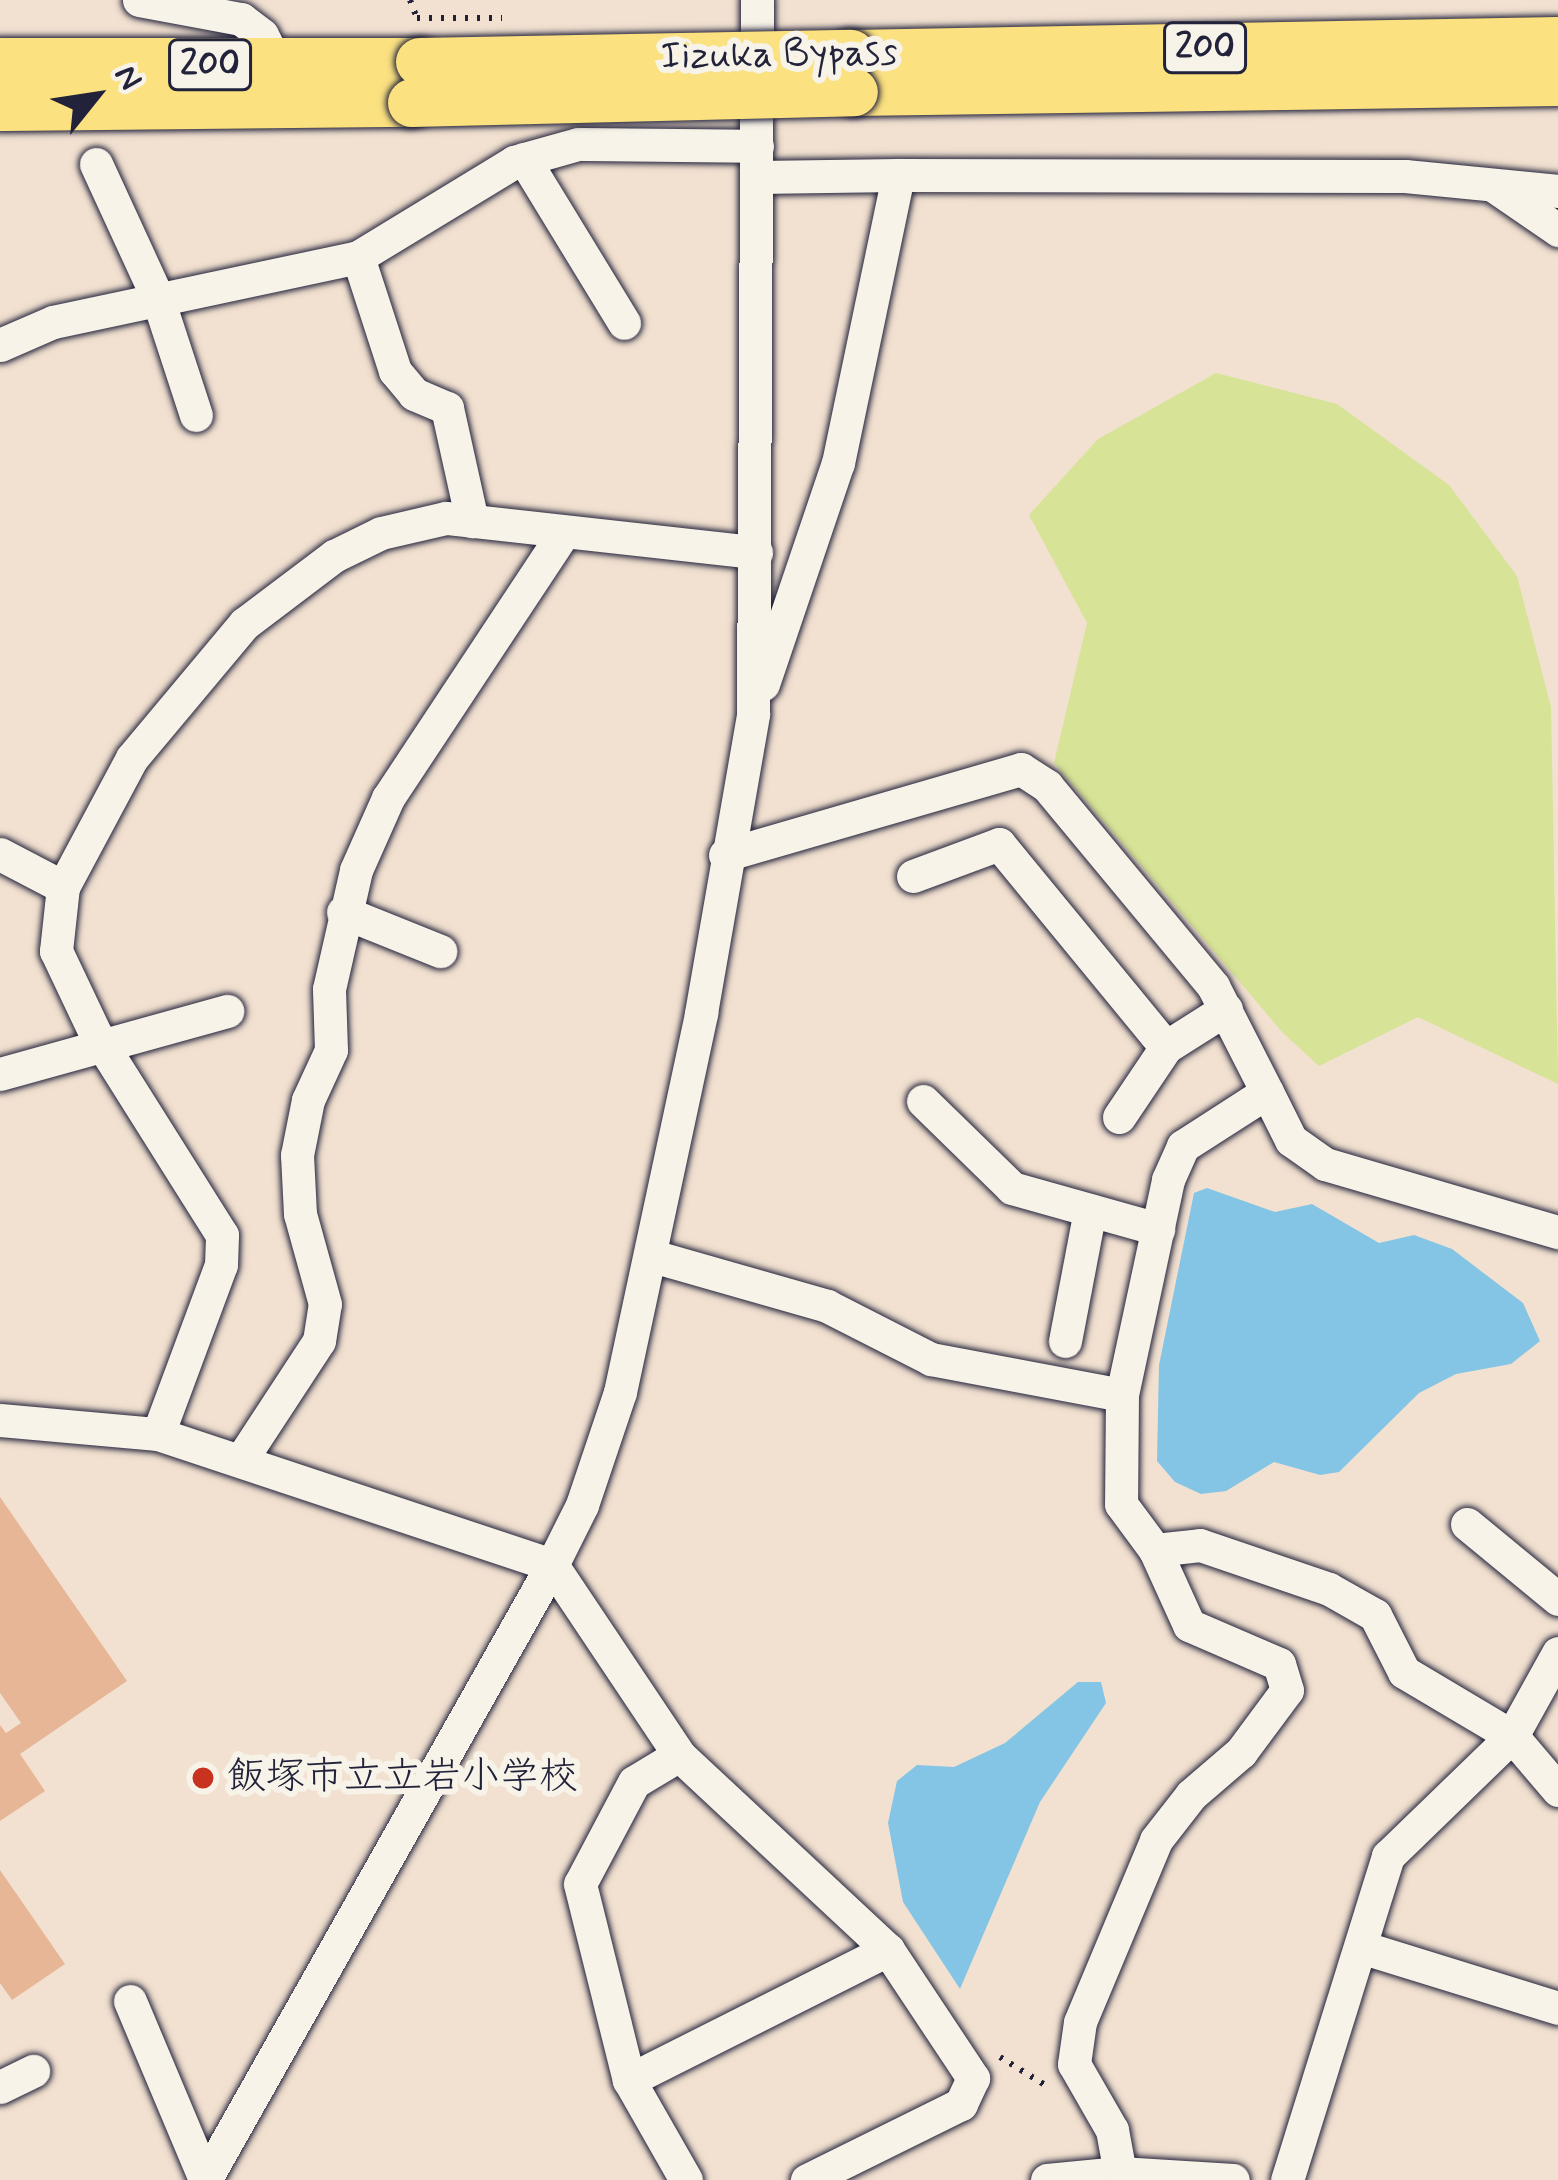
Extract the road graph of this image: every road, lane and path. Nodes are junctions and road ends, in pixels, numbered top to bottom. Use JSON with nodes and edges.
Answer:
{"nodes":[{"id":1,"x":139,"y":0,"type":"edge"},
{"id":2,"x":410,"y":0,"type":"edge"},
{"id":3,"x":758,"y":0,"type":"edge"},
{"id":4,"x":524,"y":18,"type":"dead end"},
{"id":5,"x":1558,"y":41,"type":"edge"},
{"id":6,"x":277,"y":64,"type":"junction"},
{"id":7,"x":853,"y":73,"type":"junction"},
{"id":8,"x":416,"y":82,"type":"junction"},
{"id":9,"x":1558,"y":82,"type":"edge"},
{"id":10,"x":4,"y":85,"type":"edge"},
{"id":11,"x":524,"y":159,"type":"junction"},
{"id":12,"x":757,"y":162,"type":"junction"},
{"id":13,"x":96,"y":164,"type":"dead end"},
{"id":14,"x":898,"y":176,"type":"junction"},
{"id":15,"x":1492,"y":185,"type":"junction"},
{"id":16,"x":1558,"y":191,"type":"edge"},
{"id":17,"x":1558,"y":230,"type":"edge"},
{"id":18,"x":358,"y":257,"type":"junction"},
{"id":19,"x":158,"y":299,"type":"junction"},
{"id":20,"x":624,"y":322,"type":"dead end"},
{"id":21,"x":0,"y":344,"type":"edge"},
{"id":22,"x":196,"y":415,"type":"dead end"},
{"id":23,"x":472,"y":521,"type":"junction"},
{"id":24,"x":564,"y":532,"type":"junction"},
{"id":25,"x":756,"y":551,"type":"junction"},
{"id":26,"x":753,"y":714,"type":"junction"},
{"id":27,"x":0,"y":854,"type":"edge"},
{"id":28,"x":724,"y":855,"type":"junction"},
{"id":29,"x":913,"y":876,"type":"dead end"},
{"id":30,"x":63,"y":886,"type":"junction"},
{"id":31,"x":343,"y":912,"type":"junction"},
{"id":32,"x":440,"y":951,"type":"dead end"},
{"id":33,"x":1226,"y":1009,"type":"junction"},
{"id":34,"x":227,"y":1012,"type":"dead end"},
{"id":35,"x":102,"y":1045,"type":"junction"},
{"id":36,"x":1166,"y":1047,"type":"junction"},
{"id":37,"x":0,"y":1074,"type":"edge"},
{"id":38,"x":1267,"y":1092,"type":"junction"},
{"id":39,"x":923,"y":1101,"type":"dead end"},
{"id":40,"x":1119,"y":1118,"type":"dead end"},
{"id":41,"x":1090,"y":1210,"type":"junction"},
{"id":42,"x":1158,"y":1228,"type":"junction"},
{"id":43,"x":1558,"y":1232,"type":"edge"},
{"id":44,"x":652,"y":1256,"type":"junction"},
{"id":45,"x":1065,"y":1341,"type":"dead end"},
{"id":46,"x":1122,"y":1395,"type":"junction"},
{"id":47,"x":0,"y":1420,"type":"edge"},
{"id":48,"x":158,"y":1434,"type":"junction"},
{"id":49,"x":241,"y":1460,"type":"junction"},
{"id":50,"x":1467,"y":1524,"type":"dead end"},
{"id":51,"x":1155,"y":1550,"type":"junction"},
{"id":52,"x":552,"y":1565,"type":"junction"},
{"id":53,"x":1558,"y":1599,"type":"edge"},
{"id":54,"x":1558,"y":1653,"type":"edge"},
{"id":55,"x":1512,"y":1736,"type":"junction"},
{"id":56,"x":679,"y":1755,"type":"junction"},
{"id":57,"x":1558,"y":1790,"type":"edge"},
{"id":58,"x":1360,"y":1947,"type":"junction"},
{"id":59,"x":887,"y":1951,"type":"junction"},
{"id":60,"x":130,"y":2001,"type":"dead end"},
{"id":61,"x":1558,"y":2008,"type":"edge"},
{"id":62,"x":952,"y":2047,"type":"junction"},
{"id":63,"x":33,"y":2071,"type":"dead end"},
{"id":64,"x":628,"y":2080,"type":"junction"},
{"id":65,"x":0,"y":2087,"type":"edge"},
{"id":66,"x":1099,"y":2105,"type":"junction"},
{"id":67,"x":1120,"y":2173,"type":"junction"},
{"id":68,"x":205,"y":2179,"type":"edge"},
{"id":69,"x":686,"y":2180,"type":"edge"},
{"id":70,"x":807,"y":2180,"type":"edge"},
{"id":71,"x":1047,"y":2180,"type":"edge"},
{"id":72,"x":1233,"y":2180,"type":"edge"},
{"id":73,"x":1287,"y":2180,"type":"edge"}],
"edges":[{"from":1,"to":6,"type":"street"},
{"from":2,"to":4,"type":"path"},
{"from":3,"to":12,"type":"street"},
{"from":5,"to":7,"type":"highway","name":"Iizuka Bypass","number":"200"},
{"from":6,"to":8,"type":"highway","number":"200"},
{"from":6,"to":10,"type":"highway","number":"200"},
{"from":7,"to":8,"type":"highway","number":"200","bridge":true},
{"from":7,"to":9,"type":"highway","number":"200"},
{"from":8,"to":10,"type":"highway","number":"200"},
{"from":11,"to":12,"type":"street"},
{"from":11,"to":18,"type":"street"},
{"from":11,"to":20,"type":"street"},
{"from":12,"to":14,"type":"street"},
{"from":12,"to":25,"type":"street"},
{"from":13,"to":19,"type":"street"},
{"from":14,"to":15,"type":"street"},
{"from":14,"to":26,"type":"street"},
{"from":15,"to":16,"type":"street"},
{"from":15,"to":17,"type":"street"},
{"from":18,"to":19,"type":"street"},
{"from":18,"to":23,"type":"street"},
{"from":19,"to":21,"type":"street"},
{"from":19,"to":22,"type":"street"},
{"from":23,"to":24,"type":"street"},
{"from":23,"to":30,"type":"street"},
{"from":24,"to":25,"type":"street"},
{"from":24,"to":31,"type":"street"},
{"from":25,"to":26,"type":"street"},
{"from":26,"to":28,"type":"street"},
{"from":27,"to":30,"type":"street"},
{"from":28,"to":33,"type":"street"},
{"from":28,"to":44,"type":"street"},
{"from":29,"to":36,"type":"street"},
{"from":30,"to":35,"type":"street"},
{"from":31,"to":32,"type":"street"},
{"from":31,"to":49,"type":"street"},
{"from":33,"to":36,"type":"street"},
{"from":33,"to":38,"type":"street"},
{"from":34,"to":35,"type":"street"},
{"from":35,"to":37,"type":"street"},
{"from":35,"to":48,"type":"street"},
{"from":36,"to":40,"type":"street"},
{"from":38,"to":42,"type":"street"},
{"from":38,"to":43,"type":"street"},
{"from":39,"to":41,"type":"street"},
{"from":41,"to":42,"type":"street"},
{"from":41,"to":45,"type":"street"},
{"from":42,"to":46,"type":"street"},
{"from":44,"to":46,"type":"street"},
{"from":44,"to":52,"type":"street"},
{"from":46,"to":51,"type":"street"},
{"from":47,"to":48,"type":"street"},
{"from":48,"to":49,"type":"street"},
{"from":49,"to":52,"type":"street"},
{"from":50,"to":53,"type":"street"},
{"from":51,"to":55,"type":"street"},
{"from":51,"to":66,"type":"street"},
{"from":52,"to":56,"type":"street"},
{"from":52,"to":68,"type":"street"},
{"from":54,"to":55,"type":"street"},
{"from":55,"to":57,"type":"street"},
{"from":55,"to":58,"type":"street"},
{"from":56,"to":59,"type":"street"},
{"from":56,"to":64,"type":"street"},
{"from":58,"to":61,"type":"street"},
{"from":58,"to":73,"type":"street"},
{"from":59,"to":62,"type":"street"},
{"from":59,"to":64,"type":"street"},
{"from":60,"to":68,"type":"street"},
{"from":62,"to":66,"type":"path"},
{"from":62,"to":70,"type":"street"},
{"from":63,"to":65,"type":"street"},
{"from":64,"to":69,"type":"street"},
{"from":66,"to":67,"type":"street"},
{"from":67,"to":71,"type":"street"},
{"from":67,"to":72,"type":"street"}]}
